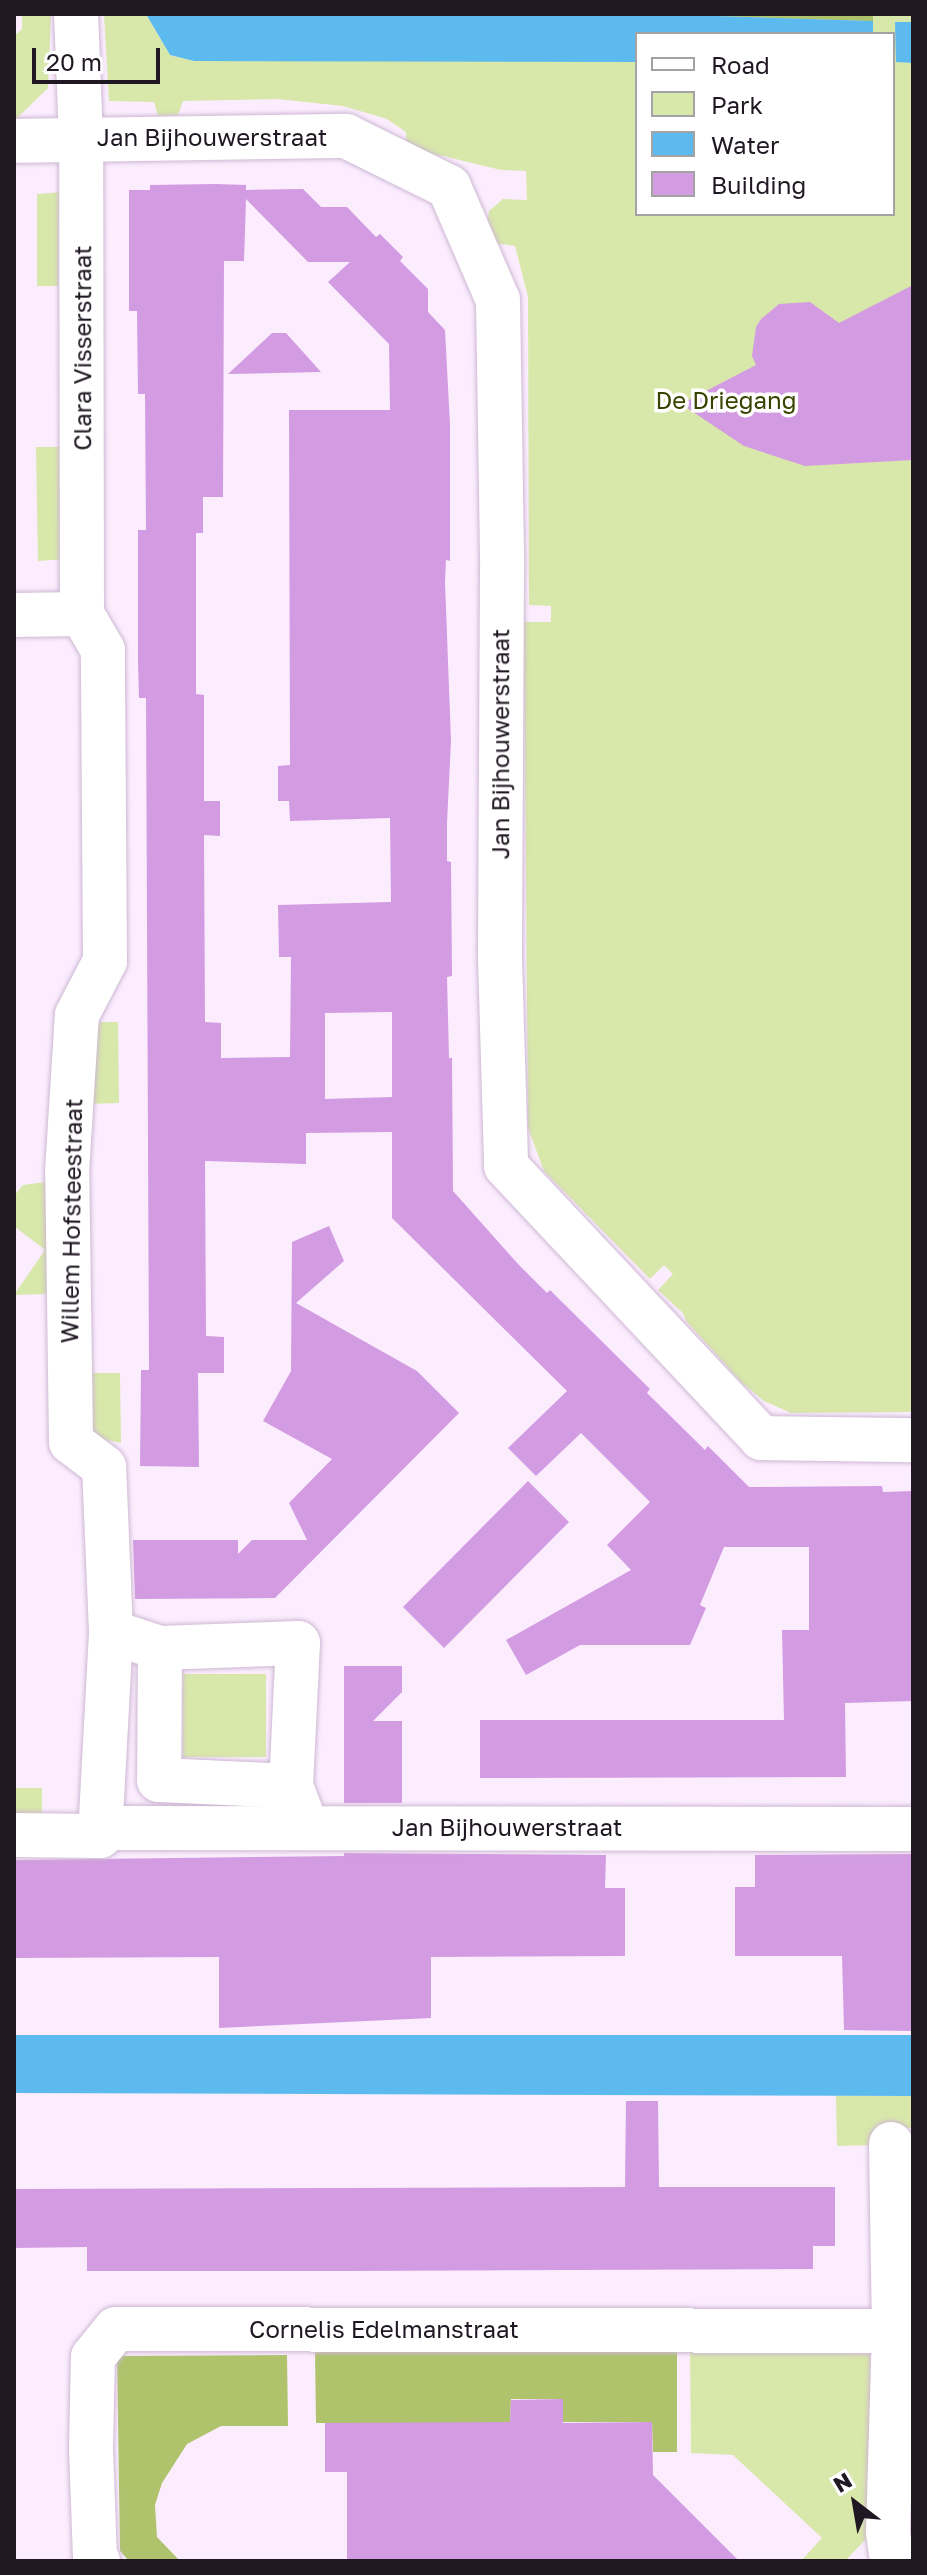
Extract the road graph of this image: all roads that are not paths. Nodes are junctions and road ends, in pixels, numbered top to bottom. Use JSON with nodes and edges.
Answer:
{"nodes":[{"id":1,"x":76,"y":14,"type":"edge"},
{"id":2,"x":81,"y":138,"type":"junction"},
{"id":3,"x":14,"y":141,"type":"edge"},
{"id":4,"x":82,"y":614,"type":"junction"},
{"id":5,"x":14,"y":615,"type":"edge"},
{"id":6,"x":913,"y":1440,"type":"edge"},
{"id":7,"x":111,"y":1632,"type":"junction"},
{"id":8,"x":160,"y":1648,"type":"junction"},
{"id":9,"x":291,"y":1786,"type":"junction"},
{"id":10,"x":307,"y":1828,"type":"junction"},
{"id":11,"x":913,"y":1829,"type":"edge"},
{"id":12,"x":100,"y":1832,"type":"junction"},
{"id":13,"x":14,"y":1835,"type":"edge"},
{"id":14,"x":891,"y":2144,"type":"dead end"},
{"id":15,"x":894,"y":2331,"type":"junction"},
{"id":16,"x":98,"y":2561,"type":"edge"},
{"id":17,"x":892,"y":2561,"type":"edge"}],
"edges":[{"from":1,"to":2,"type":"street","name":"Clara Visserstraat"},
{"from":2,"to":3,"type":"street","name":"Jan Bijhouwerstraat"},
{"from":2,"to":4,"type":"street","name":"Clara Visserstraat"},
{"from":2,"to":6,"type":"street","name":"Jan Bijhouwerstraat"},
{"from":4,"to":5,"type":"street"},
{"from":4,"to":7,"type":"street","name":"Willem Hofsteestraat"},
{"from":7,"to":8,"type":"street"},
{"from":7,"to":12,"type":"street","name":"Willem Hofsteestraat"},
{"from":8,"to":9,"type":"street"},
{"from":8,"to":9,"type":"street"},
{"from":9,"to":10,"type":"street"},
{"from":10,"to":11,"type":"street","name":"Jan Bijhouwerstraat"},
{"from":10,"to":12,"type":"street","name":"Jan Bijhouwerstraat"},
{"from":12,"to":13,"type":"street","name":"Jan Bijhouwerstraat"},
{"from":14,"to":15,"type":"street"},
{"from":15,"to":16,"type":"street","name":"Cornelis Edelmanstraat"},
{"from":15,"to":17,"type":"street"}]}
